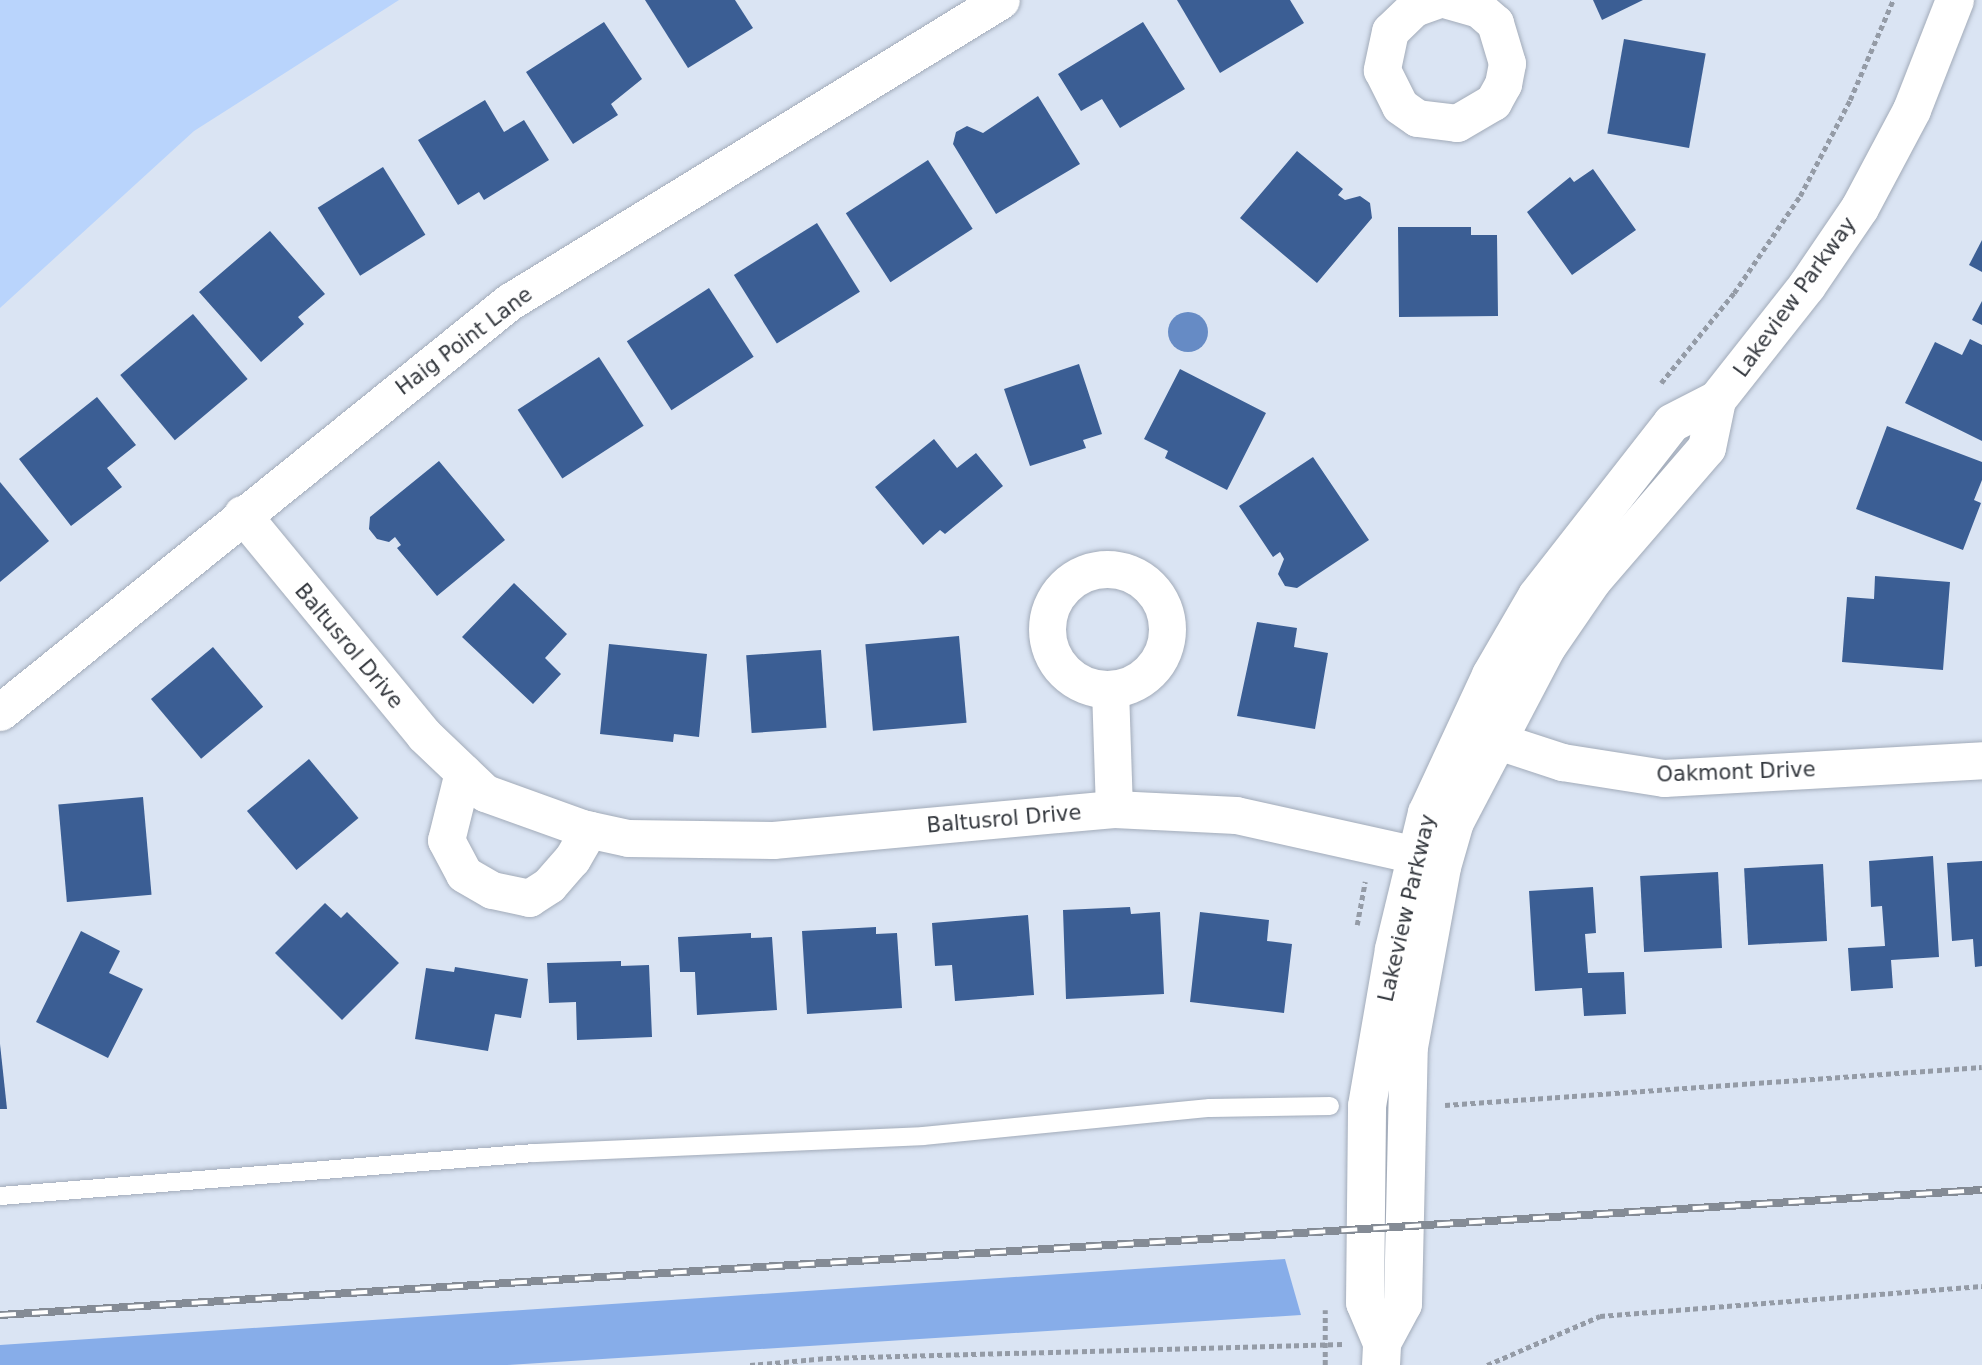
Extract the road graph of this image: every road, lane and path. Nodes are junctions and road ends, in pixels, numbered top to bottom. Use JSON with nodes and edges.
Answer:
{"nodes":[{"id":1,"x":1001,"y":0,"type":"edge"},
{"id":2,"x":1448,"y":0,"type":"edge"},
{"id":3,"x":1955,"y":0,"type":"edge"},
{"id":4,"x":1420,"y":3,"type":"edge"},
{"id":5,"x":1717,"y":400,"type":"junction"},
{"id":6,"x":242,"y":514,"type":"junction"},
{"id":7,"x":1110,"y":689,"type":"dead end"},
{"id":8,"x":0,"y":712,"type":"edge"},
{"id":9,"x":1495,"y":740,"type":"junction"},
{"id":10,"x":1982,"y":760,"type":"edge"},
{"id":11,"x":463,"y":772,"type":"junction"},
{"id":12,"x":1114,"y":809,"type":"junction"},
{"id":13,"x":589,"y":829,"type":"junction"},
{"id":14,"x":1416,"y":855,"type":"junction"},
{"id":15,"x":1982,"y":1067,"type":"edge"},
{"id":16,"x":1437,"y":1105,"type":"dead end"},
{"id":17,"x":1330,"y":1106,"type":"dead end"},
{"id":18,"x":0,"y":1196,"type":"edge"},
{"id":19,"x":1982,"y":1286,"type":"edge"},
{"id":20,"x":1381,"y":1354,"type":"edge"},
{"id":21,"x":1506,"y":1358,"type":"junction"},
{"id":22,"x":750,"y":1365,"type":"edge"},
{"id":23,"x":1487,"y":1365,"type":"edge"},
{"id":24,"x":1508,"y":1365,"type":"edge"}],
"edges":[{"from":1,"to":6,"type":"street","name":"Haig Point Lane"},
{"from":2,"to":4,"type":"street"},
{"from":3,"to":5,"type":"street","name":"Lakeview Parkway"},
{"from":5,"to":9,"type":"street","name":"Lakeview Parkway"},
{"from":5,"to":14,"type":"street","name":"Lakeview Parkway"},
{"from":6,"to":8,"type":"street","name":"Haig Point Lane"},
{"from":6,"to":11,"type":"street","name":"Baltusrol Drive"},
{"from":7,"to":12,"type":"street"},
{"from":9,"to":10,"type":"street","name":"Oakmont Drive"},
{"from":9,"to":20,"type":"street","name":"Lakeview Parkway"},
{"from":11,"to":13,"type":"street","name":"Baltusrol Drive"},
{"from":11,"to":13,"type":"street"},
{"from":12,"to":13,"type":"street","name":"Baltusrol Drive"},
{"from":12,"to":14,"type":"street","name":"Baltusrol Drive"},
{"from":14,"to":20,"type":"street","name":"Lakeview Parkway"},
{"from":15,"to":16,"type":"path"},
{"from":17,"to":18,"type":"lane"},
{"from":19,"to":21,"type":"path"},
{"from":20,"to":22,"type":"path"},
{"from":21,"to":23,"type":"path"},
{"from":21,"to":24,"type":"path"}]}
